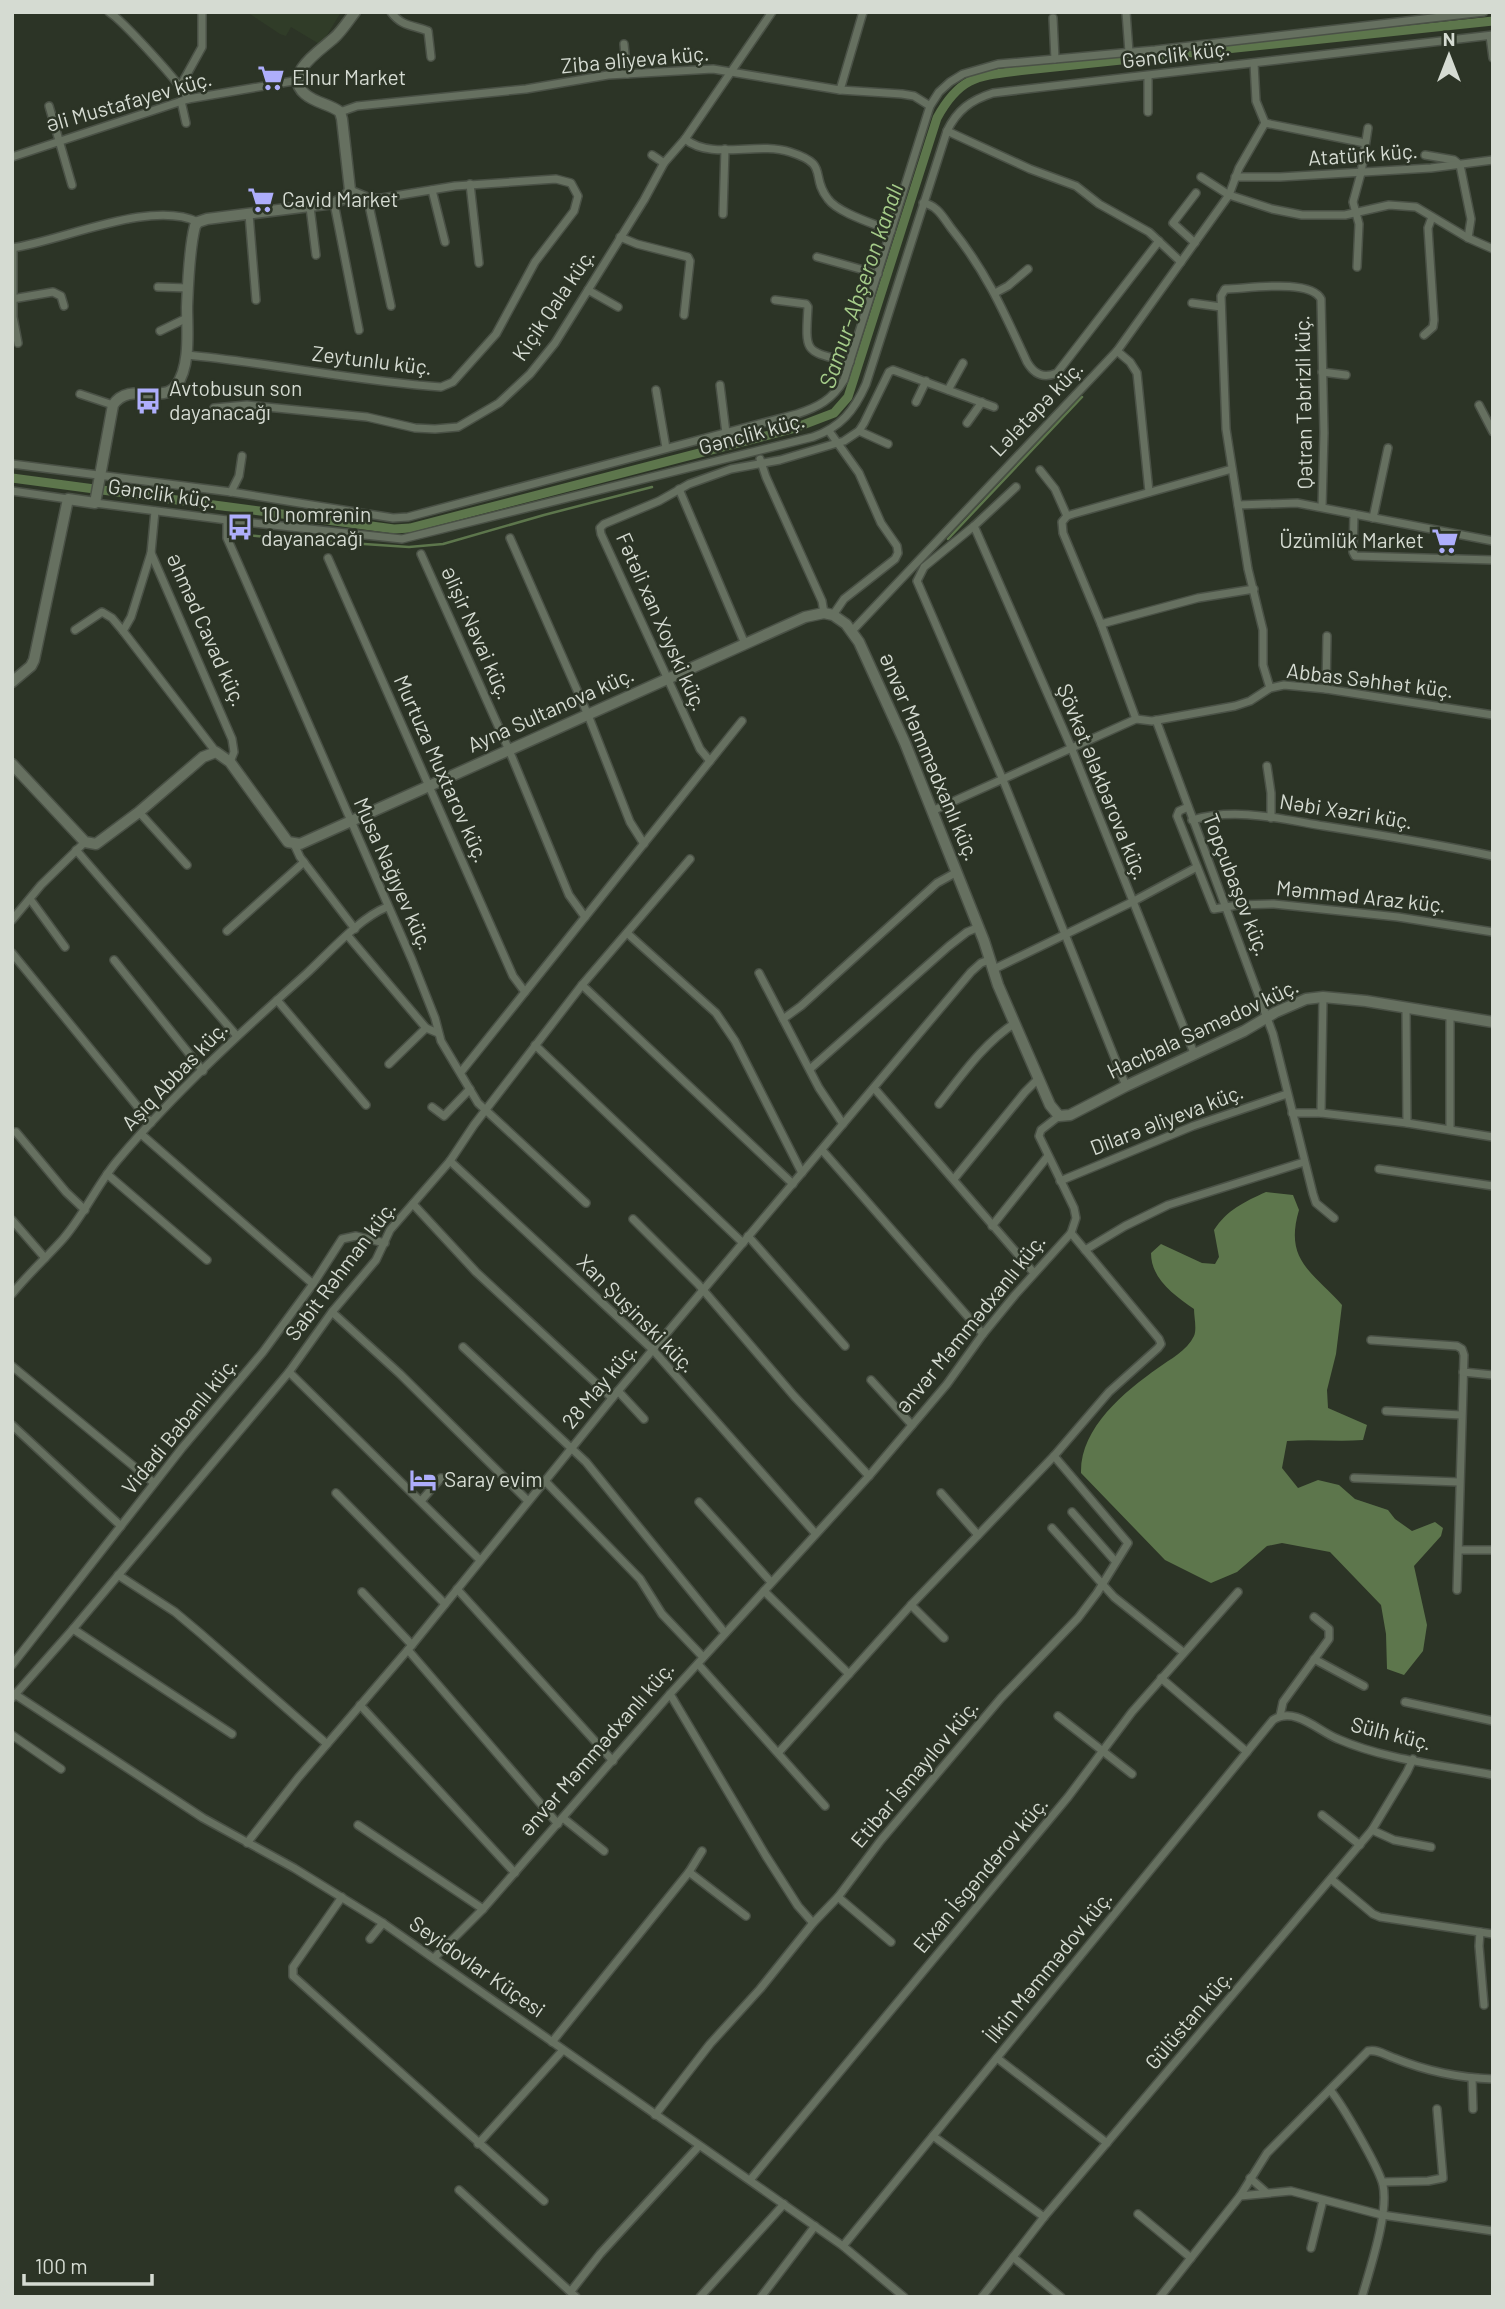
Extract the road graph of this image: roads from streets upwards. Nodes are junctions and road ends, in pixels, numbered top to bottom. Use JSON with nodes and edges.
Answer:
{"nodes":[{"id":1,"x":109,"y":12,"type":"edge"},
{"id":2,"x":202,"y":12,"type":"edge"},
{"id":3,"x":355,"y":12,"type":"edge"},
{"id":4,"x":391,"y":12,"type":"edge"},
{"id":5,"x":772,"y":12,"type":"edge"},
{"id":6,"x":863,"y":12,"type":"edge"},
{"id":7,"x":1126,"y":12,"type":"edge"},
{"id":8,"x":1484,"y":12,"type":"edge"},
{"id":9,"x":1053,"y":18,"type":"dead end"},
{"id":10,"x":1491,"y":36,"type":"edge"},
{"id":11,"x":624,"y":44,"type":"dead end"},
{"id":12,"x":1129,"y":52,"type":"junction"},
{"id":13,"x":431,"y":57,"type":"dead end"},
{"id":14,"x":1055,"y":58,"type":"junction"},
{"id":15,"x":1493,"y":58,"type":"edge"},
{"id":16,"x":1254,"y":64,"type":"junction"},
{"id":17,"x":732,"y":73,"type":"junction"},
{"id":18,"x":627,"y":74,"type":"junction"},
{"id":19,"x":1148,"y":76,"type":"junction"},
{"id":20,"x":299,"y":80,"type":"junction"},
{"id":21,"x":181,"y":85,"type":"junction"},
{"id":22,"x":839,"y":89,"type":"junction"},
{"id":23,"x":185,"y":100,"type":"junction"},
{"id":24,"x":49,"y":106,"type":"dead end"},
{"id":25,"x":930,"y":106,"type":"junction"},
{"id":26,"x":340,"y":112,"type":"junction"},
{"id":27,"x":1148,"y":112,"type":"dead end"},
{"id":28,"x":1265,"y":123,"type":"junction"},
{"id":29,"x":186,"y":124,"type":"dead end"},
{"id":30,"x":1368,"y":128,"type":"dead end"},
{"id":31,"x":947,"y":131,"type":"junction"},
{"id":32,"x":685,"y":139,"type":"junction"},
{"id":33,"x":60,"y":140,"type":"junction"},
{"id":34,"x":1366,"y":143,"type":"junction"},
{"id":35,"x":725,"y":149,"type":"junction"},
{"id":36,"x":652,"y":155,"type":"dead end"},
{"id":37,"x":1425,"y":155,"type":"dead end"},
{"id":38,"x":12,"y":157,"type":"edge"},
{"id":39,"x":1493,"y":160,"type":"edge"},
{"id":40,"x":664,"y":163,"type":"junction"},
{"id":41,"x":1460,"y":165,"type":"junction"},
{"id":42,"x":1361,"y":173,"type":"junction"},
{"id":43,"x":1201,"y":177,"type":"dead end"},
{"id":44,"x":1235,"y":177,"type":"junction"},
{"id":45,"x":470,"y":184,"type":"junction"},
{"id":46,"x":72,"y":185,"type":"dead end"},
{"id":47,"x":350,"y":190,"type":"junction"},
{"id":48,"x":432,"y":190,"type":"junction"},
{"id":49,"x":1196,"y":192,"type":"dead end"},
{"id":50,"x":1229,"y":195,"type":"junction"},
{"id":51,"x":370,"y":198,"type":"junction"},
{"id":52,"x":334,"y":203,"type":"junction"},
{"id":53,"x":923,"y":203,"type":"junction"},
{"id":54,"x":310,"y":207,"type":"junction"},
{"id":55,"x":1357,"y":212,"type":"junction"},
{"id":56,"x":249,"y":214,"type":"junction"},
{"id":57,"x":723,"y":214,"type":"dead end"},
{"id":58,"x":1432,"y":217,"type":"junction"},
{"id":59,"x":198,"y":222,"type":"junction"},
{"id":60,"x":891,"y":231,"type":"junction"},
{"id":61,"x":620,"y":237,"type":"junction"},
{"id":62,"x":1468,"y":238,"type":"junction"},
{"id":63,"x":1159,"y":241,"type":"junction"},
{"id":64,"x":445,"y":242,"type":"dead end"},
{"id":65,"x":1195,"y":243,"type":"junction"},
{"id":66,"x":13,"y":248,"type":"edge"},
{"id":67,"x":1493,"y":249,"type":"edge"},
{"id":68,"x":316,"y":256,"type":"dead end"},
{"id":69,"x":817,"y":257,"type":"dead end"},
{"id":70,"x":1181,"y":262,"type":"junction"},
{"id":71,"x":479,"y":263,"type":"dead end"},
{"id":72,"x":1357,"y":267,"type":"dead end"},
{"id":73,"x":1028,"y":269,"type":"dead end"},
{"id":74,"x":878,"y":274,"type":"junction"},
{"id":75,"x":158,"y":288,"type":"dead end"},
{"id":76,"x":188,"y":288,"type":"junction"},
{"id":77,"x":588,"y":290,"type":"junction"},
{"id":78,"x":995,"y":293,"type":"junction"},
{"id":79,"x":12,"y":299,"type":"edge"},
{"id":80,"x":256,"y":300,"type":"dead end"},
{"id":81,"x":775,"y":300,"type":"dead end"},
{"id":82,"x":1192,"y":303,"type":"dead end"},
{"id":83,"x":64,"y":306,"type":"dead end"},
{"id":84,"x":391,"y":306,"type":"dead end"},
{"id":85,"x":618,"y":307,"type":"dead end"},
{"id":86,"x":1221,"y":307,"type":"junction"},
{"id":87,"x":684,"y":314,"type":"dead end"},
{"id":88,"x":13,"y":317,"type":"edge"},
{"id":89,"x":187,"y":318,"type":"junction"},
{"id":90,"x":359,"y":330,"type":"dead end"},
{"id":91,"x":160,"y":331,"type":"dead end"},
{"id":92,"x":1424,"y":335,"type":"dead end"},
{"id":93,"x":18,"y":343,"type":"dead end"},
{"id":94,"x":1117,"y":351,"type":"junction"},
{"id":95,"x":187,"y":355,"type":"junction"},
{"id":96,"x":850,"y":362,"type":"junction"},
{"id":97,"x":963,"y":363,"type":"dead end"},
{"id":98,"x":1322,"y":372,"type":"junction"},
{"id":99,"x":1346,"y":376,"type":"dead end"},
{"id":100,"x":926,"y":382,"type":"junction"},
{"id":101,"x":720,"y":385,"type":"dead end"},
{"id":102,"x":656,"y":390,"type":"dead end"},
{"id":103,"x":948,"y":390,"type":"junction"},
{"id":104,"x":80,"y":394,"type":"dead end"},
{"id":105,"x":916,"y":401,"type":"dead end"},
{"id":106,"x":982,"y":402,"type":"junction"},
{"id":107,"x":113,"y":404,"type":"junction"},
{"id":108,"x":1479,"y":404,"type":"dead end"},
{"id":109,"x":994,"y":407,"type":"dead end"},
{"id":110,"x":214,"y":408,"type":"dead end"},
{"id":111,"x":967,"y":423,"type":"dead end"},
{"id":112,"x":829,"y":431,"type":"junction"},
{"id":113,"x":859,"y":431,"type":"junction"},
{"id":114,"x":1493,"y":432,"type":"edge"},
{"id":115,"x":726,"y":433,"type":"junction"},
{"id":116,"x":837,"y":444,"type":"junction"},
{"id":117,"x":888,"y":444,"type":"dead end"},
{"id":118,"x":666,"y":447,"type":"junction"},
{"id":119,"x":1388,"y":448,"type":"dead end"},
{"id":120,"x":758,"y":451,"type":"junction"},
{"id":121,"x":242,"y":456,"type":"dead end"},
{"id":122,"x":761,"y":463,"type":"junction"},
{"id":123,"x":12,"y":464,"type":"edge"},
{"id":124,"x":1232,"y":469,"type":"junction"},
{"id":125,"x":1040,"y":470,"type":"dead end"},
{"id":126,"x":98,"y":478,"type":"junction"},
{"id":127,"x":1016,"y":487,"type":"dead end"},
{"id":128,"x":679,"y":489,"type":"junction"},
{"id":129,"x":12,"y":491,"type":"edge"},
{"id":130,"x":230,"y":492,"type":"junction"},
{"id":131,"x":1149,"y":492,"type":"junction"},
{"id":132,"x":68,"y":499,"type":"junction"},
{"id":133,"x":95,"y":499,"type":"junction"},
{"id":134,"x":1238,"y":505,"type":"junction"},
{"id":135,"x":1322,"y":507,"type":"junction"},
{"id":136,"x":155,"y":511,"type":"junction"},
{"id":137,"x":1354,"y":514,"type":"junction"},
{"id":138,"x":1067,"y":516,"type":"junction"},
{"id":139,"x":1373,"y":518,"type":"junction"},
{"id":140,"x":227,"y":520,"type":"junction"},
{"id":141,"x":974,"y":526,"type":"junction"},
{"id":142,"x":510,"y":538,"type":"dead end"},
{"id":143,"x":1493,"y":541,"type":"edge"},
{"id":144,"x":151,"y":553,"type":"junction"},
{"id":145,"x":421,"y":554,"type":"dead end"},
{"id":146,"x":328,"y":558,"type":"dead end"},
{"id":147,"x":1493,"y":560,"type":"edge"},
{"id":148,"x":1254,"y":589,"type":"junction"},
{"id":149,"x":828,"y":614,"type":"junction"},
{"id":150,"x":1101,"y":624,"type":"junction"},
{"id":151,"x":75,"y":630,"type":"dead end"},
{"id":152,"x":123,"y":631,"type":"junction"},
{"id":153,"x":852,"y":632,"type":"junction"},
{"id":154,"x":1327,"y":636,"type":"dead end"},
{"id":155,"x":745,"y":644,"type":"junction"},
{"id":156,"x":667,"y":680,"type":"junction"},
{"id":157,"x":12,"y":682,"type":"edge"},
{"id":158,"x":1270,"y":688,"type":"junction"},
{"id":159,"x":1326,"y":689,"type":"junction"},
{"id":160,"x":588,"y":715,"type":"junction"},
{"id":161,"x":1493,"y":715,"type":"edge"},
{"id":162,"x":1136,"y":719,"type":"junction"},
{"id":163,"x":1156,"y":720,"type":"junction"},
{"id":164,"x":742,"y":721,"type":"dead end"},
{"id":165,"x":1071,"y":747,"type":"junction"},
{"id":166,"x":509,"y":750,"type":"junction"},
{"id":167,"x":216,"y":752,"type":"junction"},
{"id":168,"x":710,"y":761,"type":"junction"},
{"id":169,"x":230,"y":762,"type":"junction"},
{"id":170,"x":12,"y":764,"type":"edge"},
{"id":171,"x":1267,"y":766,"type":"dead end"},
{"id":172,"x":1003,"y":779,"type":"junction"},
{"id":173,"x":430,"y":785,"type":"junction"},
{"id":174,"x":1188,"y":807,"type":"junction"},
{"id":175,"x":932,"y":811,"type":"junction"},
{"id":176,"x":139,"y":812,"type":"junction"},
{"id":177,"x":1271,"y":818,"type":"junction"},
{"id":178,"x":1192,"y":820,"type":"junction"},
{"id":179,"x":350,"y":821,"type":"junction"},
{"id":180,"x":85,"y":842,"type":"junction"},
{"id":181,"x":294,"y":844,"type":"junction"},
{"id":182,"x":644,"y":844,"type":"junction"},
{"id":183,"x":76,"y":850,"type":"junction"},
{"id":184,"x":1493,"y":856,"type":"edge"},
{"id":185,"x":690,"y":859,"type":"dead end"},
{"id":186,"x":304,"y":862,"type":"junction"},
{"id":187,"x":187,"y":865,"type":"dead end"},
{"id":188,"x":1197,"y":867,"type":"junction"},
{"id":189,"x":957,"y":872,"type":"junction"},
{"id":190,"x":30,"y":899,"type":"junction"},
{"id":191,"x":1132,"y":902,"type":"junction"},
{"id":192,"x":387,"y":907,"type":"junction"},
{"id":193,"x":1225,"y":908,"type":"junction"},
{"id":194,"x":585,"y":917,"type":"junction"},
{"id":195,"x":12,"y":920,"type":"edge"},
{"id":196,"x":979,"y":927,"type":"junction"},
{"id":197,"x":355,"y":929,"type":"junction"},
{"id":198,"x":227,"y":931,"type":"dead end"},
{"id":199,"x":1493,"y":932,"type":"edge"},
{"id":200,"x":627,"y":933,"type":"junction"},
{"id":201,"x":1066,"y":934,"type":"junction"},
{"id":202,"x":348,"y":936,"type":"junction"},
{"id":203,"x":65,"y":947,"type":"dead end"},
{"id":204,"x":12,"y":953,"type":"edge"},
{"id":205,"x":114,"y":960,"type":"dead end"},
{"id":206,"x":991,"y":965,"type":"junction"},
{"id":207,"x":759,"y":973,"type":"dead end"},
{"id":208,"x":582,"y":985,"type":"junction"},
{"id":209,"x":525,"y":992,"type":"junction"},
{"id":210,"x":1323,"y":997,"type":"junction"},
{"id":211,"x":277,"y":1000,"type":"junction"},
{"id":212,"x":1405,"y":1008,"type":"junction"},
{"id":213,"x":1450,"y":1015,"type":"junction"},
{"id":214,"x":1267,"y":1018,"type":"junction"},
{"id":215,"x":783,"y":1019,"type":"junction"},
{"id":216,"x":1493,"y":1022,"type":"edge"},
{"id":217,"x":1015,"y":1023,"type":"junction"},
{"id":218,"x":426,"y":1028,"type":"junction"},
{"id":219,"x":438,"y":1032,"type":"junction"},
{"id":220,"x":237,"y":1036,"type":"junction"},
{"id":221,"x":535,"y":1045,"type":"junction"},
{"id":222,"x":1194,"y":1054,"type":"junction"},
{"id":223,"x":389,"y":1064,"type":"dead end"},
{"id":224,"x":810,"y":1069,"type":"junction"},
{"id":225,"x":203,"y":1071,"type":"junction"},
{"id":226,"x":461,"y":1072,"type":"junction"},
{"id":227,"x":1039,"y":1078,"type":"junction"},
{"id":228,"x":1126,"y":1086,"type":"junction"},
{"id":229,"x":874,"y":1088,"type":"junction"},
{"id":230,"x":470,"y":1089,"type":"junction"},
{"id":231,"x":1287,"y":1094,"type":"junction"},
{"id":232,"x":939,"y":1104,"type":"dead end"},
{"id":233,"x":366,"y":1105,"type":"dead end"},
{"id":234,"x":432,"y":1107,"type":"dead end"},
{"id":235,"x":485,"y":1110,"type":"junction"},
{"id":236,"x":1292,"y":1113,"type":"junction"},
{"id":237,"x":1321,"y":1113,"type":"junction"},
{"id":238,"x":1059,"y":1116,"type":"junction"},
{"id":239,"x":151,"y":1123,"type":"junction"},
{"id":240,"x":1407,"y":1123,"type":"junction"},
{"id":241,"x":844,"y":1124,"type":"junction"},
{"id":242,"x":1450,"y":1129,"type":"junction"},
{"id":243,"x":16,"y":1132,"type":"dead end"},
{"id":244,"x":141,"y":1134,"type":"junction"},
{"id":245,"x":1493,"y":1137,"type":"edge"},
{"id":246,"x":822,"y":1150,"type":"junction"},
{"id":247,"x":1048,"y":1156,"type":"junction"},
{"id":248,"x":450,"y":1161,"type":"junction"},
{"id":249,"x":1304,"y":1162,"type":"junction"},
{"id":250,"x":1379,"y":1169,"type":"dead end"},
{"id":251,"x":802,"y":1173,"type":"junction"},
{"id":252,"x":107,"y":1174,"type":"junction"},
{"id":253,"x":954,"y":1179,"type":"junction"},
{"id":254,"x":1060,"y":1181,"type":"junction"},
{"id":255,"x":793,"y":1184,"type":"junction"},
{"id":256,"x":1493,"y":1186,"type":"edge"},
{"id":257,"x":586,"y":1203,"type":"dead end"},
{"id":258,"x":412,"y":1205,"type":"junction"},
{"id":259,"x":85,"y":1210,"type":"junction"},
{"id":260,"x":633,"y":1219,"type":"dead end"},
{"id":261,"x":1334,"y":1219,"type":"dead end"},
{"id":262,"x":12,"y":1220,"type":"edge"},
{"id":263,"x":992,"y":1226,"type":"junction"},
{"id":264,"x":1070,"y":1233,"type":"junction"},
{"id":265,"x":746,"y":1239,"type":"junction"},
{"id":266,"x":385,"y":1242,"type":"junction"},
{"id":267,"x":1084,"y":1250,"type":"junction"},
{"id":268,"x":45,"y":1258,"type":"junction"},
{"id":269,"x":206,"y":1260,"type":"dead end"},
{"id":270,"x":1034,"y":1273,"type":"junction"},
{"id":271,"x":313,"y":1284,"type":"junction"},
{"id":272,"x":14,"y":1287,"type":"edge"},
{"id":273,"x":703,"y":1290,"type":"junction"},
{"id":274,"x":332,"y":1312,"type":"junction"},
{"id":275,"x":983,"y":1334,"type":"junction"},
{"id":276,"x":1371,"y":1340,"type":"dead end"},
{"id":277,"x":845,"y":1346,"type":"dead end"},
{"id":278,"x":463,"y":1347,"type":"dead end"},
{"id":279,"x":653,"y":1350,"type":"junction"},
{"id":280,"x":12,"y":1366,"type":"edge"},
{"id":281,"x":289,"y":1372,"type":"junction"},
{"id":282,"x":1463,"y":1373,"type":"junction"},
{"id":283,"x":1493,"y":1375,"type":"edge"},
{"id":284,"x":872,"y":1380,"type":"dead end"},
{"id":285,"x":615,"y":1394,"type":"junction"},
{"id":286,"x":1386,"y":1411,"type":"dead end"},
{"id":287,"x":1461,"y":1415,"type":"junction"},
{"id":288,"x":644,"y":1419,"type":"dead end"},
{"id":289,"x":12,"y":1425,"type":"edge"},
{"id":290,"x":912,"y":1425,"type":"junction"},
{"id":291,"x":572,"y":1448,"type":"junction"},
{"id":292,"x":1054,"y":1456,"type":"junction"},
{"id":293,"x":869,"y":1476,"type":"junction"},
{"id":294,"x":441,"y":1478,"type":"dead end"},
{"id":295,"x":1354,"y":1478,"type":"dead end"},
{"id":296,"x":545,"y":1481,"type":"junction"},
{"id":297,"x":1459,"y":1482,"type":"junction"},
{"id":298,"x":154,"y":1483,"type":"junction"},
{"id":299,"x":336,"y":1493,"type":"dead end"},
{"id":300,"x":941,"y":1493,"type":"dead end"},
{"id":301,"x":421,"y":1501,"type":"junction"},
{"id":302,"x":528,"y":1501,"type":"junction"},
{"id":303,"x":699,"y":1502,"type":"dead end"},
{"id":304,"x":1072,"y":1512,"type":"dead end"},
{"id":305,"x":121,"y":1526,"type":"junction"},
{"id":306,"x":1052,"y":1528,"type":"dead end"},
{"id":307,"x":815,"y":1533,"type":"junction"},
{"id":308,"x":978,"y":1535,"type":"junction"},
{"id":309,"x":1459,"y":1550,"type":"junction"},
{"id":310,"x":1493,"y":1550,"type":"edge"},
{"id":311,"x":480,"y":1560,"type":"junction"},
{"id":312,"x":1115,"y":1561,"type":"junction"},
{"id":313,"x":118,"y":1575,"type":"junction"},
{"id":314,"x":771,"y":1582,"type":"junction"},
{"id":315,"x":1102,"y":1585,"type":"junction"},
{"id":316,"x":457,"y":1589,"type":"junction"},
{"id":317,"x":1457,"y":1590,"type":"dead end"},
{"id":318,"x":764,"y":1591,"type":"junction"},
{"id":319,"x":362,"y":1592,"type":"dead end"},
{"id":320,"x":1238,"y":1592,"type":"dead end"},
{"id":321,"x":445,"y":1604,"type":"junction"},
{"id":322,"x":911,"y":1605,"type":"junction"},
{"id":323,"x":1314,"y":1617,"type":"dead end"},
{"id":324,"x":73,"y":1629,"type":"junction"},
{"id":325,"x":725,"y":1633,"type":"junction"},
{"id":326,"x":944,"y":1638,"type":"dead end"},
{"id":327,"x":410,"y":1648,"type":"junction"},
{"id":328,"x":1183,"y":1653,"type":"junction"},
{"id":329,"x":1314,"y":1659,"type":"junction"},
{"id":330,"x":701,"y":1660,"type":"junction"},
{"id":331,"x":12,"y":1665,"type":"edge"},
{"id":332,"x":849,"y":1674,"type":"junction"},
{"id":333,"x":1161,"y":1678,"type":"junction"},
{"id":334,"x":1364,"y":1686,"type":"dead end"},
{"id":335,"x":670,"y":1694,"type":"junction"},
{"id":336,"x":13,"y":1695,"type":"edge"},
{"id":337,"x":1405,"y":1702,"type":"dead end"},
{"id":338,"x":360,"y":1705,"type":"junction"},
{"id":339,"x":1283,"y":1715,"type":"junction"},
{"id":340,"x":1058,"y":1716,"type":"dead end"},
{"id":341,"x":1493,"y":1721,"type":"edge"},
{"id":342,"x":232,"y":1734,"type":"dead end"},
{"id":343,"x":12,"y":1735,"type":"edge"},
{"id":344,"x":327,"y":1744,"type":"junction"},
{"id":345,"x":779,"y":1752,"type":"junction"},
{"id":346,"x":1102,"y":1752,"type":"junction"},
{"id":347,"x":1247,"y":1752,"type":"junction"},
{"id":348,"x":1413,"y":1759,"type":"junction"},
{"id":349,"x":613,"y":1761,"type":"junction"},
{"id":350,"x":61,"y":1769,"type":"dead end"},
{"id":351,"x":1132,"y":1774,"type":"dead end"},
{"id":352,"x":1493,"y":1775,"type":"edge"},
{"id":353,"x":825,"y":1806,"type":"dead end"},
{"id":354,"x":1322,"y":1815,"type":"dead end"},
{"id":355,"x":561,"y":1821,"type":"junction"},
{"id":356,"x":358,"y":1825,"type":"dead end"},
{"id":357,"x":1372,"y":1830,"type":"junction"},
{"id":358,"x":247,"y":1843,"type":"junction"},
{"id":359,"x":1360,"y":1845,"type":"junction"},
{"id":360,"x":1431,"y":1847,"type":"dead end"},
{"id":361,"x":604,"y":1851,"type":"dead end"},
{"id":362,"x":702,"y":1851,"type":"dead end"},
{"id":363,"x":689,"y":1872,"type":"junction"},
{"id":364,"x":515,"y":1873,"type":"junction"},
{"id":365,"x":1331,"y":1880,"type":"junction"},
{"id":366,"x":342,"y":1897,"type":"junction"},
{"id":367,"x":838,"y":1897,"type":"junction"},
{"id":368,"x":483,"y":1909,"type":"junction"},
{"id":369,"x":746,"y":1916,"type":"dead end"},
{"id":370,"x":383,"y":1923,"type":"junction"},
{"id":371,"x":813,"y":1923,"type":"junction"},
{"id":372,"x":1480,"y":1932,"type":"junction"},
{"id":373,"x":1493,"y":1934,"type":"edge"},
{"id":374,"x":370,"y":1939,"type":"dead end"},
{"id":375,"x":891,"y":1942,"type":"dead end"},
{"id":376,"x":434,"y":1958,"type":"junction"},
{"id":377,"x":1484,"y":2005,"type":"dead end"},
{"id":378,"x":552,"y":2042,"type":"junction"},
{"id":379,"x":563,"y":2050,"type":"junction"},
{"id":380,"x":997,"y":2058,"type":"junction"},
{"id":381,"x":1472,"y":2078,"type":"junction"},
{"id":382,"x":1493,"y":2080,"type":"edge"},
{"id":383,"x":1330,"y":2090,"type":"junction"},
{"id":384,"x":1437,"y":2109,"type":"dead end"},
{"id":385,"x":1473,"y":2109,"type":"dead end"},
{"id":386,"x":655,"y":2115,"type":"junction"},
{"id":387,"x":933,"y":2136,"type":"junction"},
{"id":388,"x":1107,"y":2143,"type":"junction"},
{"id":389,"x":478,"y":2144,"type":"junction"},
{"id":390,"x":699,"y":2146,"type":"junction"},
{"id":391,"x":1250,"y":2178,"type":"junction"},
{"id":392,"x":750,"y":2180,"type":"junction"},
{"id":393,"x":1383,"y":2182,"type":"junction"},
{"id":394,"x":459,"y":2190,"type":"dead end"},
{"id":395,"x":1267,"y":2193,"type":"junction"},
{"id":396,"x":1240,"y":2196,"type":"junction"},
{"id":397,"x":1323,"y":2200,"type":"junction"},
{"id":398,"x":544,"y":2201,"type":"dead end"},
{"id":399,"x":784,"y":2204,"type":"junction"},
{"id":400,"x":1138,"y":2214,"type":"dead end"},
{"id":401,"x":1382,"y":2215,"type":"junction"},
{"id":402,"x":1044,"y":2217,"type":"junction"},
{"id":403,"x":815,"y":2226,"type":"junction"},
{"id":404,"x":1493,"y":2231,"type":"edge"},
{"id":405,"x":843,"y":2246,"type":"junction"},
{"id":406,"x":1311,"y":2248,"type":"dead end"},
{"id":407,"x":1013,"y":2257,"type":"junction"},
{"id":408,"x":1191,"y":2258,"type":"junction"},
{"id":409,"x":573,"y":2294,"type":"edge"},
{"id":410,"x":700,"y":2297,"type":"edge"},
{"id":411,"x":761,"y":2297,"type":"edge"},
{"id":412,"x":904,"y":2297,"type":"edge"},
{"id":413,"x":982,"y":2297,"type":"edge"},
{"id":414,"x":1061,"y":2297,"type":"edge"},
{"id":415,"x":1160,"y":2297,"type":"edge"},
{"id":416,"x":1362,"y":2297,"type":"edge"}],
"edges":[{"from":1,"to":21,"type":"street"},
{"from":2,"to":21,"type":"street"},
{"from":3,"to":20,"type":"street"},
{"from":4,"to":13,"type":"street"},
{"from":5,"to":17,"type":"street","name":"Kiçik Qala küç."},
{"from":6,"to":22,"type":"street"},
{"from":7,"to":12,"type":"street"},
{"from":8,"to":12,"type":"street","name":"Gənclik küç."},
{"from":9,"to":14,"type":"street"},
{"from":10,"to":15,"type":"street"},
{"from":10,"to":16,"type":"street","name":"Gənclik küç."},
{"from":11,"to":18,"type":"street"},
{"from":12,"to":14,"type":"street","name":"Gənclik küç."},
{"from":14,"to":25,"type":"street","name":"Gənclik küç."},
{"from":16,"to":19,"type":"street","name":"Gənclik küç."},
{"from":16,"to":28,"type":"street"},
{"from":17,"to":18,"type":"street","name":"Ziba Əliyeva küç."},
{"from":17,"to":22,"type":"street","name":"Ziba Əliyeva küç."},
{"from":17,"to":32,"type":"street","name":"Kiçik Qala küç."},
{"from":18,"to":26,"type":"street","name":"Ziba Əliyeva küç."},
{"from":19,"to":27,"type":"street"},
{"from":19,"to":31,"type":"street","name":"Gənclik küç."},
{"from":20,"to":23,"type":"street","name":"Əli Mustafayev küç."},
{"from":20,"to":26,"type":"street"},
{"from":21,"to":23,"type":"street"},
{"from":22,"to":25,"type":"street","name":"Ziba Əliyeva küç."},
{"from":23,"to":29,"type":"street"},
{"from":23,"to":33,"type":"street","name":"Əli Mustafayev küç."},
{"from":24,"to":33,"type":"street"},
{"from":25,"to":60,"type":"street","name":"Gənclik küç."},
{"from":26,"to":47,"type":"street"},
{"from":28,"to":34,"type":"street"},
{"from":28,"to":44,"type":"street","name":"Lələtəpə küç."},
{"from":30,"to":34,"type":"street"},
{"from":31,"to":53,"type":"street","name":"Gənclik küç."},
{"from":31,"to":63,"type":"street"},
{"from":32,"to":35,"type":"street"},
{"from":32,"to":40,"type":"street","name":"Kiçik Qala küç."},
{"from":33,"to":38,"type":"street","name":"Əli Mustafayev küç."},
{"from":33,"to":46,"type":"street"},
{"from":34,"to":42,"type":"street"},
{"from":35,"to":57,"type":"street"},
{"from":35,"to":60,"type":"street"},
{"from":36,"to":40,"type":"street"},
{"from":37,"to":41,"type":"street"},
{"from":39,"to":41,"type":"street","name":"Atatürk küç."},
{"from":40,"to":61,"type":"street","name":"Kiçik Qala küç."},
{"from":41,"to":42,"type":"street","name":"Atatürk küç."},
{"from":41,"to":62,"type":"street"},
{"from":42,"to":44,"type":"street","name":"Atatürk küç."},
{"from":42,"to":55,"type":"street"},
{"from":43,"to":50,"type":"street"},
{"from":44,"to":50,"type":"street","name":"Lələtəpə küç."},
{"from":45,"to":48,"type":"street"},
{"from":45,"to":71,"type":"street"},
{"from":45,"to":95,"type":"street","name":"Zeytunlu küç."},
{"from":47,"to":51,"type":"street"},
{"from":47,"to":52,"type":"street"},
{"from":48,"to":51,"type":"street"},
{"from":48,"to":64,"type":"street"},
{"from":49,"to":65,"type":"street"},
{"from":50,"to":55,"type":"street"},
{"from":50,"to":65,"type":"street","name":"Lələtəpə küç."},
{"from":51,"to":84,"type":"street"},
{"from":52,"to":54,"type":"street"},
{"from":52,"to":90,"type":"street"},
{"from":53,"to":78,"type":"street"},
{"from":53,"to":112,"type":"street","name":"Gənclik küç."},
{"from":54,"to":56,"type":"street"},
{"from":54,"to":68,"type":"street"},
{"from":55,"to":58,"type":"street"},
{"from":55,"to":72,"type":"street"},
{"from":56,"to":59,"type":"street"},
{"from":56,"to":80,"type":"street"},
{"from":58,"to":62,"type":"street"},
{"from":58,"to":92,"type":"street"},
{"from":59,"to":66,"type":"street"},
{"from":59,"to":76,"type":"street"},
{"from":60,"to":74,"type":"street","name":"Gənclik küç."},
{"from":61,"to":77,"type":"street","name":"Kiçik Qala küç."},
{"from":61,"to":87,"type":"street"},
{"from":62,"to":67,"type":"street"},
{"from":63,"to":70,"type":"street"},
{"from":63,"to":78,"type":"street"},
{"from":65,"to":70,"type":"street","name":"Lələtəpə küç."},
{"from":66,"to":79,"type":"street"},
{"from":69,"to":74,"type":"street"},
{"from":70,"to":94,"type":"street","name":"Lələtəpə küç."},
{"from":73,"to":78,"type":"street"},
{"from":74,"to":96,"type":"street","name":"Gənclik küç."},
{"from":75,"to":76,"type":"street"},
{"from":76,"to":89,"type":"street"},
{"from":77,"to":85,"type":"street"},
{"from":77,"to":110,"type":"street","name":"Kiçik Qala küç."},
{"from":79,"to":83,"type":"street"},
{"from":79,"to":88,"type":"street"},
{"from":81,"to":96,"type":"street"},
{"from":82,"to":86,"type":"street"},
{"from":86,"to":98,"type":"street","name":"Qətran Təbrizli küç."},
{"from":86,"to":124,"type":"street"},
{"from":88,"to":93,"type":"street"},
{"from":89,"to":91,"type":"street"},
{"from":89,"to":95,"type":"street"},
{"from":94,"to":131,"type":"street"},
{"from":94,"to":153,"type":"street","name":"Lələtəpə küç."},
{"from":95,"to":107,"type":"street"},
{"from":96,"to":115,"type":"street","name":"Gənclik küç."},
{"from":97,"to":103,"type":"street"},
{"from":98,"to":99,"type":"street"},
{"from":98,"to":135,"type":"street","name":"Qətran Təbrizli küç."},
{"from":100,"to":103,"type":"street"},
{"from":100,"to":105,"type":"street"},
{"from":100,"to":113,"type":"street"},
{"from":101,"to":115,"type":"street"},
{"from":102,"to":118,"type":"street"},
{"from":103,"to":106,"type":"street"},
{"from":104,"to":107,"type":"street"},
{"from":106,"to":109,"type":"street"},
{"from":106,"to":111,"type":"street"},
{"from":107,"to":126,"type":"street"},
{"from":108,"to":114,"type":"street"},
{"from":112,"to":116,"type":"street"},
{"from":112,"to":120,"type":"street","name":"Gənclik küç."},
{"from":113,"to":116,"type":"street","name":"Fətəli xan Xoyski küç."},
{"from":113,"to":117,"type":"street"},
{"from":115,"to":118,"type":"street","name":"Gənclik küç."},
{"from":116,"to":122,"type":"street","name":"Fətəli xan Xoyski küç."},
{"from":116,"to":149,"type":"street"},
{"from":118,"to":130,"type":"street","name":"Gənclik küç."},
{"from":119,"to":139,"type":"street"},
{"from":120,"to":122,"type":"street"},
{"from":120,"to":140,"type":"street","name":"Gənclik küç."},
{"from":121,"to":130,"type":"street"},
{"from":122,"to":128,"type":"street","name":"Fətəli xan Xoyski küç."},
{"from":122,"to":149,"type":"street"},
{"from":123,"to":126,"type":"street","name":"Gənclik küç."},
{"from":124,"to":131,"type":"street"},
{"from":124,"to":134,"type":"street"},
{"from":125,"to":138,"type":"street"},
{"from":126,"to":130,"type":"street","name":"Gənclik küç."},
{"from":126,"to":133,"type":"street"},
{"from":127,"to":141,"type":"street"},
{"from":128,"to":155,"type":"street"},
{"from":128,"to":156,"type":"street","name":"Fətəli xan Xoyski küç."},
{"from":129,"to":132,"type":"street"},
{"from":131,"to":138,"type":"street"},
{"from":132,"to":133,"type":"street"},
{"from":132,"to":157,"type":"street"},
{"from":133,"to":136,"type":"street","name":"Gənclik küç."},
{"from":134,"to":135,"type":"street"},
{"from":134,"to":148,"type":"street"},
{"from":135,"to":137,"type":"street"},
{"from":136,"to":140,"type":"street","name":"Gənclik küç."},
{"from":136,"to":144,"type":"street","name":"Əhməd Cavad küç."},
{"from":137,"to":139,"type":"street"},
{"from":137,"to":147,"type":"street"},
{"from":138,"to":150,"type":"street"},
{"from":139,"to":143,"type":"street"},
{"from":140,"to":179,"type":"street","name":"Musa Nağıyev küç."},
{"from":141,"to":165,"type":"street","name":"Şövkət Ələkbərova küç."},
{"from":141,"to":172,"type":"street"},
{"from":142,"to":160,"type":"street"},
{"from":144,"to":152,"type":"street"},
{"from":144,"to":169,"type":"street","name":"Əhməd Cavad küç."},
{"from":145,"to":166,"type":"street","name":"Əlişir Nəvai küç."},
{"from":146,"to":173,"type":"street","name":"Murtuza Muxtarov küç."},
{"from":148,"to":150,"type":"street"},
{"from":148,"to":158,"type":"street"},
{"from":149,"to":153,"type":"street","name":"Ənvər Məmmədxanlı küç."},
{"from":149,"to":155,"type":"street","name":"Ayna Sultanova küç."},
{"from":150,"to":162,"type":"street"},
{"from":151,"to":152,"type":"street"},
{"from":152,"to":167,"type":"street"},
{"from":153,"to":175,"type":"street","name":"Ənvər Məmmədxanlı küç."},
{"from":154,"to":159,"type":"street"},
{"from":155,"to":156,"type":"street","name":"Ayna Sultanova küç."},
{"from":156,"to":160,"type":"street","name":"Ayna Sultanova küç."},
{"from":156,"to":168,"type":"street","name":"Fətəli xan Xoyski küç."},
{"from":158,"to":159,"type":"street","name":"Abbas Səhhət küç."},
{"from":158,"to":163,"type":"street","name":"Abbas Səhhət küç."},
{"from":159,"to":161,"type":"street","name":"Abbas Səhhət küç."},
{"from":160,"to":166,"type":"street","name":"Ayna Sultanova küç."},
{"from":160,"to":182,"type":"street"},
{"from":162,"to":163,"type":"street","name":"Abbas Səhhət küç."},
{"from":162,"to":165,"type":"street","name":"Abbas Səhhət küç."},
{"from":163,"to":174,"type":"street","name":"Topçubaşov küç."},
{"from":164,"to":168,"type":"street"},
{"from":165,"to":172,"type":"street","name":"Abbas Səhhət küç."},
{"from":165,"to":191,"type":"street","name":"Şövkət Ələkbərova küç."},
{"from":166,"to":173,"type":"street","name":"Ayna Sultanova küç."},
{"from":166,"to":194,"type":"street","name":"Əlişir Nəvai küç."},
{"from":167,"to":169,"type":"street"},
{"from":167,"to":176,"type":"street"},
{"from":168,"to":182,"type":"street"},
{"from":169,"to":181,"type":"street"},
{"from":170,"to":180,"type":"street"},
{"from":171,"to":177,"type":"street"},
{"from":172,"to":175,"type":"street","name":"Abbas Səhhət küç."},
{"from":172,"to":201,"type":"street"},
{"from":173,"to":179,"type":"street","name":"Ayna Sultanova küç."},
{"from":173,"to":209,"type":"street","name":"Murtuza Muxtarov küç."},
{"from":174,"to":178,"type":"street","name":"Topçubaşov küç."},
{"from":174,"to":188,"type":"street"},
{"from":175,"to":189,"type":"street","name":"Ənvər Məmmədxanlı küç."},
{"from":176,"to":180,"type":"street"},
{"from":176,"to":187,"type":"street"},
{"from":177,"to":178,"type":"street","name":"Nəbi Xəzri küç."},
{"from":177,"to":184,"type":"street","name":"Nəbi Xəzri küç."},
{"from":178,"to":193,"type":"street","name":"Topçubaşov küç."},
{"from":179,"to":181,"type":"street","name":"Ayna Sultanova küç."},
{"from":179,"to":192,"type":"street","name":"Musa Nağıyev küç."},
{"from":180,"to":183,"type":"street"},
{"from":181,"to":186,"type":"street"},
{"from":182,"to":194,"type":"street"},
{"from":183,"to":190,"type":"street"},
{"from":183,"to":220,"type":"street"},
{"from":185,"to":200,"type":"street","name":"Sabit Rəhman küç."},
{"from":186,"to":197,"type":"street"},
{"from":186,"to":198,"type":"street"},
{"from":188,"to":191,"type":"street","name":"28 May küç."},
{"from":188,"to":193,"type":"street"},
{"from":189,"to":196,"type":"street","name":"Ənvər Məmmədxanlı küç."},
{"from":189,"to":215,"type":"street"},
{"from":190,"to":195,"type":"street"},
{"from":190,"to":203,"type":"street"},
{"from":191,"to":201,"type":"street","name":"28 May küç."},
{"from":191,"to":222,"type":"street","name":"Şövkət Ələkbərova küç."},
{"from":192,"to":197,"type":"street","name":"Aşıq Abbas küç."},
{"from":192,"to":219,"type":"street","name":"Musa Nağıyev küç."},
{"from":193,"to":199,"type":"street","name":"Məmməd Araz küç."},
{"from":193,"to":214,"type":"street","name":"Topçubaşov küç."},
{"from":194,"to":209,"type":"street"},
{"from":196,"to":206,"type":"street","name":"Ənvər Məmmədxanlı küç."},
{"from":196,"to":224,"type":"street"},
{"from":197,"to":202,"type":"street","name":"Aşıq Abbas küç."},
{"from":200,"to":208,"type":"street","name":"Sabit Rəhman küç."},
{"from":200,"to":251,"type":"street"},
{"from":201,"to":206,"type":"street","name":"28 May küç."},
{"from":201,"to":228,"type":"street"},
{"from":202,"to":211,"type":"street","name":"Aşıq Abbas küç."},
{"from":202,"to":218,"type":"street"},
{"from":204,"to":239,"type":"street"},
{"from":205,"to":225,"type":"street"},
{"from":206,"to":217,"type":"street","name":"Ənvər Məmmədxanlı küç."},
{"from":206,"to":229,"type":"street","name":"28 May küç."},
{"from":207,"to":215,"type":"street"},
{"from":208,"to":221,"type":"street","name":"Sabit Rəhman küç."},
{"from":208,"to":255,"type":"street"},
{"from":209,"to":226,"type":"street"},
{"from":210,"to":212,"type":"street","name":"Hacıbala Səmədov küç."},
{"from":210,"to":214,"type":"street","name":"Hacıbala Səmədov küç."},
{"from":210,"to":237,"type":"street"},
{"from":211,"to":220,"type":"street","name":"Aşıq Abbas küç."},
{"from":211,"to":233,"type":"street"},
{"from":212,"to":213,"type":"street","name":"Hacıbala Səmədov küç."},
{"from":212,"to":240,"type":"street"},
{"from":213,"to":216,"type":"street","name":"Hacıbala Səmədov küç."},
{"from":213,"to":242,"type":"street"},
{"from":214,"to":222,"type":"street","name":"Hacıbala Səmədov küç."},
{"from":214,"to":231,"type":"street","name":"Topçubaşov küç."},
{"from":215,"to":224,"type":"street"},
{"from":217,"to":227,"type":"street","name":"Ənvər Məmmədxanlı küç."},
{"from":217,"to":232,"type":"street"},
{"from":218,"to":219,"type":"street"},
{"from":218,"to":223,"type":"street"},
{"from":219,"to":226,"type":"street","name":"Musa Nağıyev küç."},
{"from":220,"to":225,"type":"street","name":"Aşıq Abbas küç."},
{"from":221,"to":235,"type":"street","name":"Sabit Rəhman küç."},
{"from":221,"to":265,"type":"street"},
{"from":222,"to":228,"type":"street","name":"Hacıbala Səmədov küç."},
{"from":224,"to":241,"type":"street"},
{"from":225,"to":239,"type":"street","name":"Aşıq Abbas küç."},
{"from":226,"to":230,"type":"street","name":"Musa Nağıyev küç."},
{"from":227,"to":238,"type":"street","name":"Ənvər Məmmədxanlı küç."},
{"from":227,"to":253,"type":"street"},
{"from":228,"to":238,"type":"street","name":"Hacıbala Səmədov küç."},
{"from":229,"to":241,"type":"street","name":"28 May küç."},
{"from":229,"to":253,"type":"street"},
{"from":230,"to":234,"type":"street"},
{"from":230,"to":235,"type":"street","name":"Musa Nağıyev küç."},
{"from":231,"to":236,"type":"street","name":"Topçubaşov küç."},
{"from":231,"to":254,"type":"street","name":"Dilarə Əliyeva küç."},
{"from":235,"to":248,"type":"street","name":"Sabit Rəhman küç."},
{"from":235,"to":257,"type":"street","name":"Musa Nağıyev küç."},
{"from":236,"to":237,"type":"street"},
{"from":236,"to":249,"type":"street","name":"Topçubaşov küç."},
{"from":237,"to":240,"type":"street"},
{"from":238,"to":247,"type":"street","name":"Ənvər Məmmədxanlı küç."},
{"from":239,"to":244,"type":"street","name":"Aşıq Abbas küç."},
{"from":240,"to":242,"type":"street"},
{"from":241,"to":246,"type":"street","name":"28 May küç."},
{"from":242,"to":245,"type":"street"},
{"from":243,"to":259,"type":"street"},
{"from":244,"to":252,"type":"street","name":"Aşıq Abbas küç."},
{"from":244,"to":271,"type":"street"},
{"from":246,"to":251,"type":"street","name":"28 May küç."},
{"from":246,"to":275,"type":"street"},
{"from":247,"to":254,"type":"street","name":"Ənvər Məmmədxanlı küç."},
{"from":247,"to":263,"type":"street"},
{"from":248,"to":258,"type":"street","name":"Sabit Rəhman küç."},
{"from":248,"to":279,"type":"street","name":"Xan Şuşinski küç."},
{"from":249,"to":261,"type":"street","name":"Topçubaşov küç."},
{"from":249,"to":267,"type":"street"},
{"from":250,"to":256,"type":"street"},
{"from":251,"to":255,"type":"street","name":"28 May küç."},
{"from":252,"to":259,"type":"street","name":"Aşıq Abbas küç."},
{"from":252,"to":269,"type":"street"},
{"from":253,"to":263,"type":"street"},
{"from":254,"to":264,"type":"street","name":"Ənvər Məmmədxanlı küç."},
{"from":255,"to":265,"type":"street","name":"28 May küç."},
{"from":258,"to":266,"type":"street","name":"Sabit Rəhman küç."},
{"from":258,"to":285,"type":"street"},
{"from":259,"to":268,"type":"street","name":"Aşıq Abbas küç."},
{"from":260,"to":273,"type":"street"},
{"from":262,"to":268,"type":"street"},
{"from":263,"to":270,"type":"street"},
{"from":264,"to":267,"type":"street"},
{"from":264,"to":270,"type":"street","name":"Ənvər Məmmədxanlı küç."},
{"from":265,"to":273,"type":"street","name":"28 May küç."},
{"from":265,"to":277,"type":"street"},
{"from":266,"to":271,"type":"street","name":"Vidadi Babanlı küç."},
{"from":266,"to":274,"type":"street","name":"Sabit Rəhman küç."},
{"from":267,"to":292,"type":"street"},
{"from":268,"to":272,"type":"street","name":"Aşıq Abbas küç."},
{"from":270,"to":275,"type":"street","name":"Ənvər Məmmədxanlı küç."},
{"from":271,"to":298,"type":"street","name":"Vidadi Babanlı küç."},
{"from":273,"to":279,"type":"street","name":"28 May küç."},
{"from":273,"to":293,"type":"street"},
{"from":274,"to":281,"type":"street","name":"Sabit Rəhman küç."},
{"from":274,"to":302,"type":"street"},
{"from":275,"to":290,"type":"street","name":"Ənvər Məmmədxanlı küç."},
{"from":276,"to":282,"type":"street"},
{"from":278,"to":291,"type":"street"},
{"from":279,"to":285,"type":"street","name":"28 May küç."},
{"from":279,"to":307,"type":"street","name":"Xan Şuşinski küç."},
{"from":280,"to":298,"type":"street"},
{"from":281,"to":301,"type":"street"},
{"from":281,"to":313,"type":"street","name":"Sabit Rəhman küç."},
{"from":282,"to":283,"type":"street"},
{"from":282,"to":287,"type":"street"},
{"from":284,"to":290,"type":"street"},
{"from":285,"to":288,"type":"street"},
{"from":285,"to":291,"type":"street","name":"28 May küç."},
{"from":286,"to":287,"type":"street"},
{"from":287,"to":297,"type":"street"},
{"from":289,"to":305,"type":"street"},
{"from":290,"to":293,"type":"street","name":"Ənvər Məmmədxanlı küç."},
{"from":291,"to":296,"type":"street","name":"28 May küç."},
{"from":291,"to":325,"type":"street"},
{"from":292,"to":308,"type":"street"},
{"from":292,"to":312,"type":"street","name":"Etibar İsmayılov küç."},
{"from":293,"to":307,"type":"street","name":"Ənvər Məmmədxanlı küç."},
{"from":294,"to":301,"type":"street"},
{"from":295,"to":297,"type":"street"},
{"from":296,"to":302,"type":"street","name":"28 May küç."},
{"from":296,"to":330,"type":"street"},
{"from":297,"to":309,"type":"street"},
{"from":298,"to":305,"type":"street","name":"Vidadi Babanlı küç."},
{"from":299,"to":321,"type":"street"},
{"from":300,"to":308,"type":"street"},
{"from":301,"to":311,"type":"street"},
{"from":302,"to":311,"type":"street","name":"28 May küç."},
{"from":303,"to":314,"type":"street"},
{"from":304,"to":312,"type":"street"},
{"from":305,"to":331,"type":"street","name":"Vidadi Babanlı küç."},
{"from":306,"to":315,"type":"street"},
{"from":307,"to":314,"type":"street","name":"Ənvər Məmmədxanlı küç."},
{"from":308,"to":322,"type":"street"},
{"from":309,"to":310,"type":"street"},
{"from":309,"to":317,"type":"street"},
{"from":311,"to":316,"type":"street","name":"28 May küç."},
{"from":312,"to":315,"type":"street","name":"Etibar İsmayılov küç."},
{"from":313,"to":324,"type":"street","name":"Sabit Rəhman küç."},
{"from":313,"to":344,"type":"street"},
{"from":314,"to":318,"type":"street","name":"Ənvər Məmmədxanlı küç."},
{"from":315,"to":328,"type":"street"},
{"from":315,"to":367,"type":"street","name":"Etibar İsmayılov küç."},
{"from":316,"to":321,"type":"street","name":"28 May küç."},
{"from":316,"to":349,"type":"street"},
{"from":318,"to":325,"type":"street","name":"Ənvər Məmmədxanlı küç."},
{"from":318,"to":332,"type":"street"},
{"from":319,"to":327,"type":"street"},
{"from":320,"to":328,"type":"street","name":"Elxan İsgəndərov küç."},
{"from":321,"to":327,"type":"street","name":"28 May küç."},
{"from":322,"to":326,"type":"street"},
{"from":322,"to":332,"type":"street"},
{"from":323,"to":329,"type":"street","name":"İlkin Məmmədov küç."},
{"from":324,"to":336,"type":"street","name":"Sabit Rəhman küç."},
{"from":324,"to":342,"type":"street"},
{"from":325,"to":330,"type":"street","name":"Ənvər Məmmədxanlı küç."},
{"from":327,"to":338,"type":"street","name":"28 May küç."},
{"from":327,"to":355,"type":"street"},
{"from":328,"to":333,"type":"street","name":"Elxan İsgəndərov küç."},
{"from":329,"to":334,"type":"street"},
{"from":329,"to":339,"type":"street","name":"İlkin Məmmədov küç."},
{"from":330,"to":335,"type":"street","name":"Ənvər Məmmədxanlı küç."},
{"from":330,"to":345,"type":"street"},
{"from":332,"to":345,"type":"street"},
{"from":333,"to":346,"type":"street","name":"Elxan İsgəndərov küç."},
{"from":333,"to":347,"type":"street"},
{"from":335,"to":349,"type":"street","name":"Ənvər Məmmədxanlı küç."},
{"from":335,"to":371,"type":"street"},
{"from":336,"to":358,"type":"street","name":"Seyidovlar Küçesi"},
{"from":337,"to":341,"type":"street"},
{"from":338,"to":344,"type":"street","name":"28 May küç."},
{"from":338,"to":364,"type":"street"},
{"from":339,"to":347,"type":"street","name":"İlkin Məmmədov küç."},
{"from":339,"to":348,"type":"street","name":"Sülh küç."},
{"from":340,"to":346,"type":"street"},
{"from":343,"to":350,"type":"street"},
{"from":344,"to":358,"type":"street","name":"28 May küç."},
{"from":345,"to":353,"type":"street"},
{"from":346,"to":351,"type":"street"},
{"from":346,"to":392,"type":"street","name":"Elxan İsgəndərov küç."},
{"from":347,"to":380,"type":"street","name":"İlkin Məmmədov küç."},
{"from":348,"to":352,"type":"street","name":"Sülh küç."},
{"from":348,"to":357,"type":"street","name":"Gülüstan küç."},
{"from":349,"to":355,"type":"street","name":"Ənvər Məmmədxanlı küç."},
{"from":354,"to":359,"type":"street"},
{"from":355,"to":361,"type":"street"},
{"from":355,"to":364,"type":"street","name":"Ənvər Məmmədxanlı küç."},
{"from":356,"to":368,"type":"street"},
{"from":357,"to":359,"type":"street","name":"Gülüstan küç."},
{"from":357,"to":360,"type":"street"},
{"from":358,"to":366,"type":"street","name":"Seyidovlar Küçesi"},
{"from":359,"to":365,"type":"street","name":"Gülüstan küç."},
{"from":362,"to":363,"type":"street"},
{"from":363,"to":369,"type":"street"},
{"from":363,"to":378,"type":"street"},
{"from":364,"to":368,"type":"street","name":"Ənvər Məmmədxanlı küç."},
{"from":365,"to":372,"type":"street"},
{"from":365,"to":388,"type":"street","name":"Gülüstan küç."},
{"from":366,"to":370,"type":"street","name":"Seyidovlar Küçesi"},
{"from":366,"to":389,"type":"street"},
{"from":367,"to":371,"type":"street","name":"Etibar İsmayılov küç."},
{"from":367,"to":375,"type":"street"},
{"from":368,"to":376,"type":"street","name":"Ənvər Məmmədxanlı küç."},
{"from":370,"to":374,"type":"street"},
{"from":370,"to":376,"type":"street","name":"Seyidovlar Küçesi"},
{"from":371,"to":386,"type":"street","name":"Etibar İsmayılov küç."},
{"from":372,"to":373,"type":"street"},
{"from":372,"to":377,"type":"street"},
{"from":376,"to":378,"type":"street","name":"Seyidovlar Küçesi"},
{"from":378,"to":379,"type":"street","name":"Seyidovlar Küçesi"},
{"from":379,"to":386,"type":"street","name":"Seyidovlar Küçesi"},
{"from":379,"to":389,"type":"street"},
{"from":380,"to":387,"type":"street","name":"İlkin Məmmədov küç."},
{"from":380,"to":388,"type":"street"},
{"from":381,"to":382,"type":"street"},
{"from":381,"to":383,"type":"street"},
{"from":381,"to":385,"type":"street"},
{"from":383,"to":391,"type":"street"},
{"from":383,"to":393,"type":"street"},
{"from":384,"to":393,"type":"street"},
{"from":386,"to":390,"type":"street","name":"Seyidovlar Küçesi"},
{"from":387,"to":402,"type":"street"},
{"from":387,"to":405,"type":"street","name":"İlkin Məmmədov küç."},
{"from":388,"to":402,"type":"street","name":"Gülüstan küç."},
{"from":389,"to":398,"type":"street"},
{"from":390,"to":392,"type":"street","name":"Seyidovlar Küçesi"},
{"from":390,"to":409,"type":"street"},
{"from":391,"to":395,"type":"street"},
{"from":391,"to":396,"type":"street"},
{"from":392,"to":399,"type":"street","name":"Seyidovlar Küçesi"},
{"from":393,"to":401,"type":"street"},
{"from":394,"to":409,"type":"street"},
{"from":395,"to":396,"type":"street"},
{"from":395,"to":397,"type":"street"},
{"from":396,"to":408,"type":"street"},
{"from":397,"to":401,"type":"street"},
{"from":397,"to":406,"type":"street"},
{"from":399,"to":403,"type":"street","name":"Seyidovlar Küçesi"},
{"from":399,"to":410,"type":"street"},
{"from":400,"to":408,"type":"street"},
{"from":401,"to":404,"type":"street"},
{"from":401,"to":416,"type":"street"},
{"from":402,"to":407,"type":"street","name":"Gülüstan küç."},
{"from":403,"to":405,"type":"street","name":"Seyidovlar Küçesi"},
{"from":403,"to":411,"type":"street"},
{"from":405,"to":412,"type":"street","name":"Seyidovlar Küçesi"},
{"from":407,"to":413,"type":"street","name":"Gülüstan küç."},
{"from":407,"to":414,"type":"street"},
{"from":408,"to":415,"type":"street"}]}
